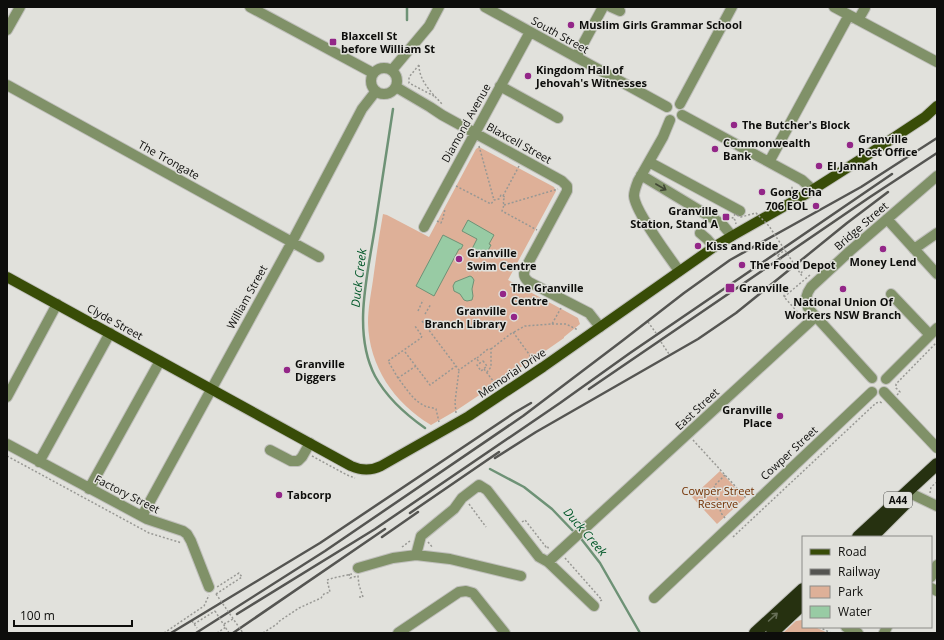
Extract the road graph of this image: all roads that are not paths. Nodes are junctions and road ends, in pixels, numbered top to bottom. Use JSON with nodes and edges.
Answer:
{"nodes":[{"id":1,"x":20,"y":7,"type":"edge"},
{"id":2,"x":250,"y":7,"type":"edge"},
{"id":3,"x":439,"y":7,"type":"edge"},
{"id":4,"x":485,"y":7,"type":"edge"},
{"id":5,"x":603,"y":7,"type":"edge"},
{"id":6,"x":732,"y":7,"type":"edge"},
{"id":7,"x":834,"y":7,"type":"edge"},
{"id":8,"x":864,"y":8,"type":"dead end"},
{"id":9,"x":854,"y":17,"type":"junction"},
{"id":10,"x":7,"y":30,"type":"edge"},
{"id":11,"x":530,"y":32,"type":"junction"},
{"id":12,"x":576,"y":57,"type":"junction"},
{"id":13,"x":937,"y":62,"type":"edge"},
{"id":14,"x":392,"y":70,"type":"junction"},
{"id":15,"x":373,"y":73,"type":"junction"},
{"id":16,"x":7,"y":85,"type":"edge"},
{"id":17,"x":500,"y":86,"type":"junction"},
{"id":18,"x":396,"y":87,"type":"junction"},
{"id":19,"x":376,"y":91,"type":"junction"},
{"id":20,"x":680,"y":104,"type":"junction"},
{"id":21,"x":937,"y":106,"type":"edge"},
{"id":22,"x":667,"y":107,"type":"junction"},
{"id":23,"x":937,"y":113,"type":"edge"},
{"id":24,"x":682,"y":115,"type":"junction"},
{"id":25,"x":925,"y":117,"type":"junction"},
{"id":26,"x":558,"y":118,"type":"dead end"},
{"id":27,"x":670,"y":120,"type":"junction"},
{"id":28,"x":475,"y":132,"type":"junction"},
{"id":29,"x":649,"y":162,"type":"junction"},
{"id":30,"x":769,"y":162,"type":"junction"},
{"id":31,"x":641,"y":175,"type":"junction"},
{"id":32,"x":937,"y":176,"type":"edge"},
{"id":33,"x":813,"y":190,"type":"junction"},
{"id":34,"x":737,"y":215,"type":"road end"},
{"id":35,"x":886,"y":219,"type":"junction"},
{"id":36,"x":424,"y":227,"type":"dead end"},
{"id":37,"x":700,"y":233,"type":"dead end"},
{"id":38,"x":937,"y":233,"type":"edge"},
{"id":39,"x":732,"y":236,"type":"junction"},
{"id":40,"x":292,"y":242,"type":"junction"},
{"id":41,"x":714,"y":247,"type":"junction"},
{"id":42,"x":914,"y":249,"type":"junction"},
{"id":43,"x":319,"y":257,"type":"dead end"},
{"id":44,"x":679,"y":271,"type":"junction"},
{"id":45,"x":937,"y":274,"type":"edge"},
{"id":46,"x":7,"y":278,"type":"edge"},
{"id":47,"x":891,"y":294,"type":"dead end"},
{"id":48,"x":57,"y":304,"type":"junction"},
{"id":49,"x":811,"y":320,"type":"junction"},
{"id":50,"x":600,"y":327,"type":"junction"},
{"id":51,"x":110,"y":333,"type":"junction"},
{"id":52,"x":935,"y":335,"type":"edge"},
{"id":53,"x":160,"y":361,"type":"junction"},
{"id":54,"x":872,"y":378,"type":"junction"},
{"id":55,"x":886,"y":379,"type":"junction"},
{"id":56,"x":210,"y":389,"type":"junction"},
{"id":57,"x":872,"y":392,"type":"junction"},
{"id":58,"x":888,"y":396,"type":"junction"},
{"id":59,"x":7,"y":397,"type":"edge"},
{"id":60,"x":310,"y":443,"type":"junction"},
{"id":61,"x":7,"y":444,"type":"edge"},
{"id":62,"x":937,"y":448,"type":"edge"},
{"id":63,"x":270,"y":450,"type":"dead end"},
{"id":64,"x":39,"y":462,"type":"junction"},
{"id":65,"x":937,"y":464,"type":"edge"},
{"id":66,"x":937,"y":473,"type":"edge"},
{"id":67,"x":89,"y":489,"type":"junction"},
{"id":68,"x":914,"y":495,"type":"junction"},
{"id":69,"x":937,"y":506,"type":"edge"},
{"id":70,"x":142,"y":516,"type":"junction"},
{"id":71,"x":859,"y":536,"type":"edge"},
{"id":72,"x":873,"y":536,"type":"edge"},
{"id":73,"x":416,"y":555,"type":"junction"},
{"id":74,"x":548,"y":562,"type":"junction"},
{"id":75,"x":937,"y":565,"type":"edge"},
{"id":76,"x":358,"y":568,"type":"road end"},
{"id":77,"x":932,"y":575,"type":"edge"},
{"id":78,"x":521,"y":576,"type":"dead end"},
{"id":79,"x":210,"y":592,"type":"road end"},
{"id":80,"x":802,"y":594,"type":"edge"},
{"id":81,"x":654,"y":598,"type":"dead end"},
{"id":82,"x":800,"y":604,"type":"edge"},
{"id":83,"x":594,"y":606,"type":"dead end"},
{"id":84,"x":848,"y":628,"type":"edge"},
{"id":85,"x":398,"y":633,"type":"edge"},
{"id":86,"x":505,"y":633,"type":"edge"},
{"id":87,"x":755,"y":633,"type":"edge"},
{"id":88,"x":772,"y":633,"type":"edge"},
{"id":89,"x":858,"y":633,"type":"edge"}],
"edges":[{"from":1,"to":10,"type":"street"},
{"from":2,"to":15,"type":"street"},
{"from":3,"to":14,"type":"street"},
{"from":4,"to":11,"type":"street","name":"South Street"},
{"from":5,"to":12,"type":"street"},
{"from":6,"to":20,"type":"street"},
{"from":7,"to":9,"type":"street"},
{"from":8,"to":9,"type":"street"},
{"from":9,"to":13,"type":"street"},
{"from":9,"to":30,"type":"street"},
{"from":11,"to":12,"type":"street","name":"South Street"},
{"from":11,"to":17,"type":"street","name":"Diamond Avenue"},
{"from":12,"to":22,"type":"street","name":"South Street"},
{"from":14,"to":15,"type":"street"},
{"from":14,"to":18,"type":"street"},
{"from":15,"to":19,"type":"street"},
{"from":16,"to":40,"type":"street","name":"The Trongate"},
{"from":17,"to":26,"type":"street"},
{"from":17,"to":28,"type":"street","name":"Diamond Avenue"},
{"from":18,"to":19,"type":"street"},
{"from":18,"to":28,"type":"street","name":"Blaxcell Street"},
{"from":19,"to":40,"type":"street","name":"William Street"},
{"from":20,"to":22,"type":"street"},
{"from":20,"to":24,"type":"street"},
{"from":21,"to":25,"type":"main road"},
{"from":22,"to":27,"type":"street"},
{"from":23,"to":25,"type":"main road"},
{"from":24,"to":27,"type":"street"},
{"from":24,"to":30,"type":"street"},
{"from":25,"to":33,"type":"main road","name":"Memorial Drive"},
{"from":27,"to":29,"type":"street"},
{"from":28,"to":36,"type":"street","name":"Diamond Avenue"},
{"from":28,"to":50,"type":"street","name":"Blaxcell Street"},
{"from":29,"to":31,"type":"street"},
{"from":29,"to":34,"type":"street"},
{"from":30,"to":33,"type":"street"},
{"from":31,"to":39,"type":"street","one_way":true},
{"from":31,"to":44,"type":"street"},
{"from":32,"to":35,"type":"street","name":"Bridge Street"},
{"from":33,"to":39,"type":"main road","name":"Memorial Drive"},
{"from":35,"to":42,"type":"street"},
{"from":35,"to":49,"type":"street","name":"Bridge Street"},
{"from":37,"to":41,"type":"street"},
{"from":38,"to":42,"type":"street"},
{"from":39,"to":41,"type":"main road","name":"Memorial Drive"},
{"from":40,"to":43,"type":"street","name":"The Trongate"},
{"from":40,"to":56,"type":"street","name":"William Street"},
{"from":41,"to":44,"type":"main road","name":"Memorial Drive"},
{"from":42,"to":45,"type":"street"},
{"from":44,"to":50,"type":"main road","name":"Memorial Drive"},
{"from":46,"to":48,"type":"main road","name":"Clyde Street"},
{"from":47,"to":52,"type":"street"},
{"from":48,"to":51,"type":"main road","name":"Clyde Street"},
{"from":48,"to":59,"type":"street"},
{"from":49,"to":54,"type":"street"},
{"from":49,"to":74,"type":"street","name":"East Street"},
{"from":50,"to":60,"type":"main road","name":"Memorial Drive"},
{"from":51,"to":53,"type":"main road","name":"Clyde Street"},
{"from":51,"to":64,"type":"street"},
{"from":52,"to":55,"type":"street"},
{"from":53,"to":56,"type":"main road","name":"Clyde Street"},
{"from":53,"to":67,"type":"street"},
{"from":54,"to":55,"type":"street"},
{"from":54,"to":57,"type":"street"},
{"from":55,"to":58,"type":"street"},
{"from":56,"to":60,"type":"main road","name":"Memorial Drive"},
{"from":56,"to":70,"type":"street","name":"William Street"},
{"from":57,"to":58,"type":"street"},
{"from":57,"to":81,"type":"street","name":"Cowper Street"},
{"from":58,"to":62,"type":"street"},
{"from":60,"to":63,"type":"street"},
{"from":61,"to":64,"type":"street","name":"Factory Street"},
{"from":64,"to":67,"type":"street","name":"Factory Street"},
{"from":65,"to":71,"type":"highway","number":"A44"},
{"from":66,"to":68,"type":"highway","number":"A44"},
{"from":67,"to":70,"type":"street","name":"Factory Street"},
{"from":68,"to":69,"type":"street"},
{"from":68,"to":72,"type":"highway","number":"A44"},
{"from":70,"to":79,"type":"street","name":"Factory Street"},
{"from":73,"to":74,"type":"street"},
{"from":73,"to":76,"type":"street"},
{"from":73,"to":78,"type":"street"},
{"from":74,"to":83,"type":"street"},
{"from":75,"to":77,"type":"street"},
{"from":80,"to":82,"type":"highway"},
{"from":87,"to":82,"type":"highway","one_way":true},
{"from":82,"to":88,"type":"highway"},
{"from":84,"to":89,"type":"street"},
{"from":85,"to":86,"type":"street"}]}
